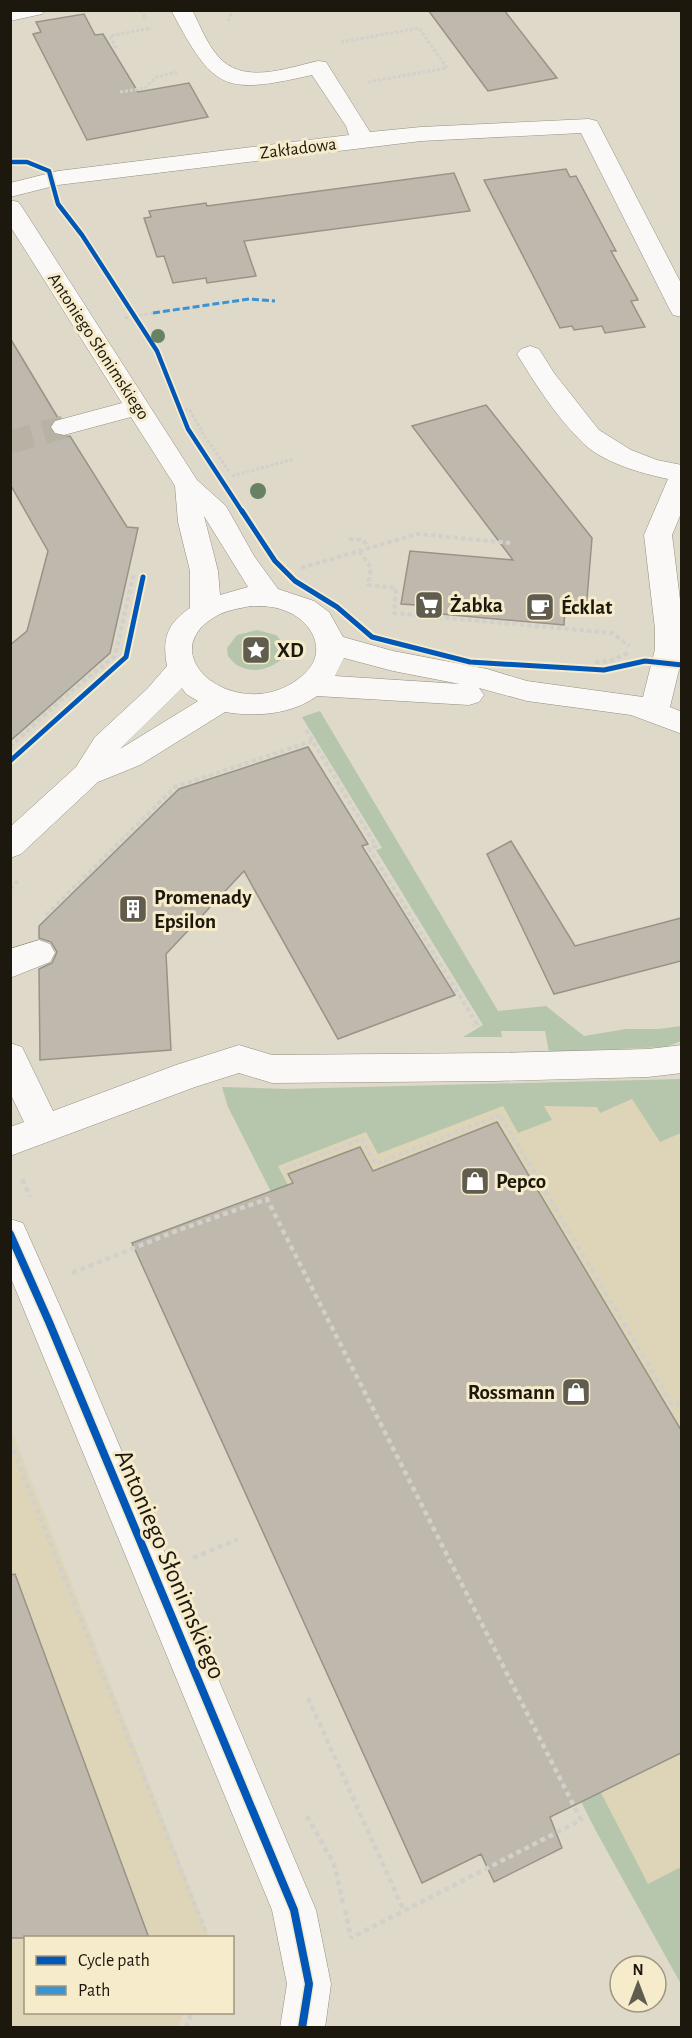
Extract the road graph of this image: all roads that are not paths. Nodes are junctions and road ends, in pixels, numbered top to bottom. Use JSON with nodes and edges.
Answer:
{"nodes":[{"id":1,"x":35,"y":10,"type":"edge"},
{"id":2,"x":181,"y":10,"type":"edge"},
{"id":3,"x":10,"y":15,"type":"edge"},
{"id":4,"x":362,"y":140,"type":"junction"},
{"id":5,"x":10,"y":190,"type":"edge"},
{"id":6,"x":10,"y":207,"type":"edge"},
{"id":7,"x":681,"y":310,"type":"edge"},
{"id":8,"x":530,"y":354,"type":"dead end"},
{"id":9,"x":138,"y":406,"type":"junction"},
{"id":10,"x":64,"y":427,"type":"tunnel mouth"},
{"id":11,"x":681,"y":475,"type":"edge"},
{"id":12,"x":188,"y":486,"type":"junction"},
{"id":13,"x":269,"y":597,"type":"junction"},
{"id":14,"x":204,"y":610,"type":"junction"},
{"id":15,"x":332,"y":644,"type":"junction"},
{"id":16,"x":180,"y":669,"type":"junction"},
{"id":17,"x":312,"y":685,"type":"junction"},
{"id":18,"x":527,"y":691,"type":"junction"},
{"id":19,"x":222,"y":700,"type":"junction"},
{"id":20,"x":654,"y":712,"type":"junction"},
{"id":21,"x":681,"y":724,"type":"edge"},
{"id":22,"x":87,"y":774,"type":"junction"},
{"id":23,"x":10,"y":846,"type":"edge"},
{"id":24,"x":10,"y":1057,"type":"edge"},
{"id":25,"x":681,"y":1059,"type":"edge"},
{"id":26,"x":45,"y":1129,"type":"junction"},
{"id":27,"x":10,"y":1142,"type":"edge"},
{"id":28,"x":10,"y":1234,"type":"edge"},
{"id":29,"x":302,"y":2028,"type":"edge"}],
"edges":[{"from":1,"to":3,"type":"street"},
{"from":2,"to":4,"type":"street"},
{"from":4,"to":5,"type":"street","name":"Zakładowa"},
{"from":4,"to":7,"type":"street","name":"Zakładowa"},
{"from":6,"to":9,"type":"street","name":"Antoniego Słonimskiego"},
{"from":8,"to":11,"type":"street"},
{"from":9,"to":10,"type":"street"},
{"from":9,"to":12,"type":"street","name":"Antoniego Słonimskiego"},
{"from":11,"to":20,"type":"street"},
{"from":12,"to":13,"type":"street","name":"Antoniego Słonimskiego"},
{"from":12,"to":14,"type":"street","name":"Antoniego Słonimskiego"},
{"from":13,"to":14,"type":"street"},
{"from":13,"to":15,"type":"street"},
{"from":14,"to":16,"type":"street"},
{"from":15,"to":17,"type":"street"},
{"from":15,"to":18,"type":"street"},
{"from":16,"to":19,"type":"street"},
{"from":16,"to":22,"type":"street"},
{"from":17,"to":18,"type":"street"},
{"from":17,"to":19,"type":"street"},
{"from":18,"to":20,"type":"street"},
{"from":19,"to":22,"type":"street"},
{"from":20,"to":21,"type":"street"},
{"from":22,"to":23,"type":"street"},
{"from":24,"to":26,"type":"street"},
{"from":25,"to":26,"type":"street"},
{"from":26,"to":27,"type":"street"},
{"from":28,"to":29,"type":"street","name":"Antoniego Słonimskiego"}]}
